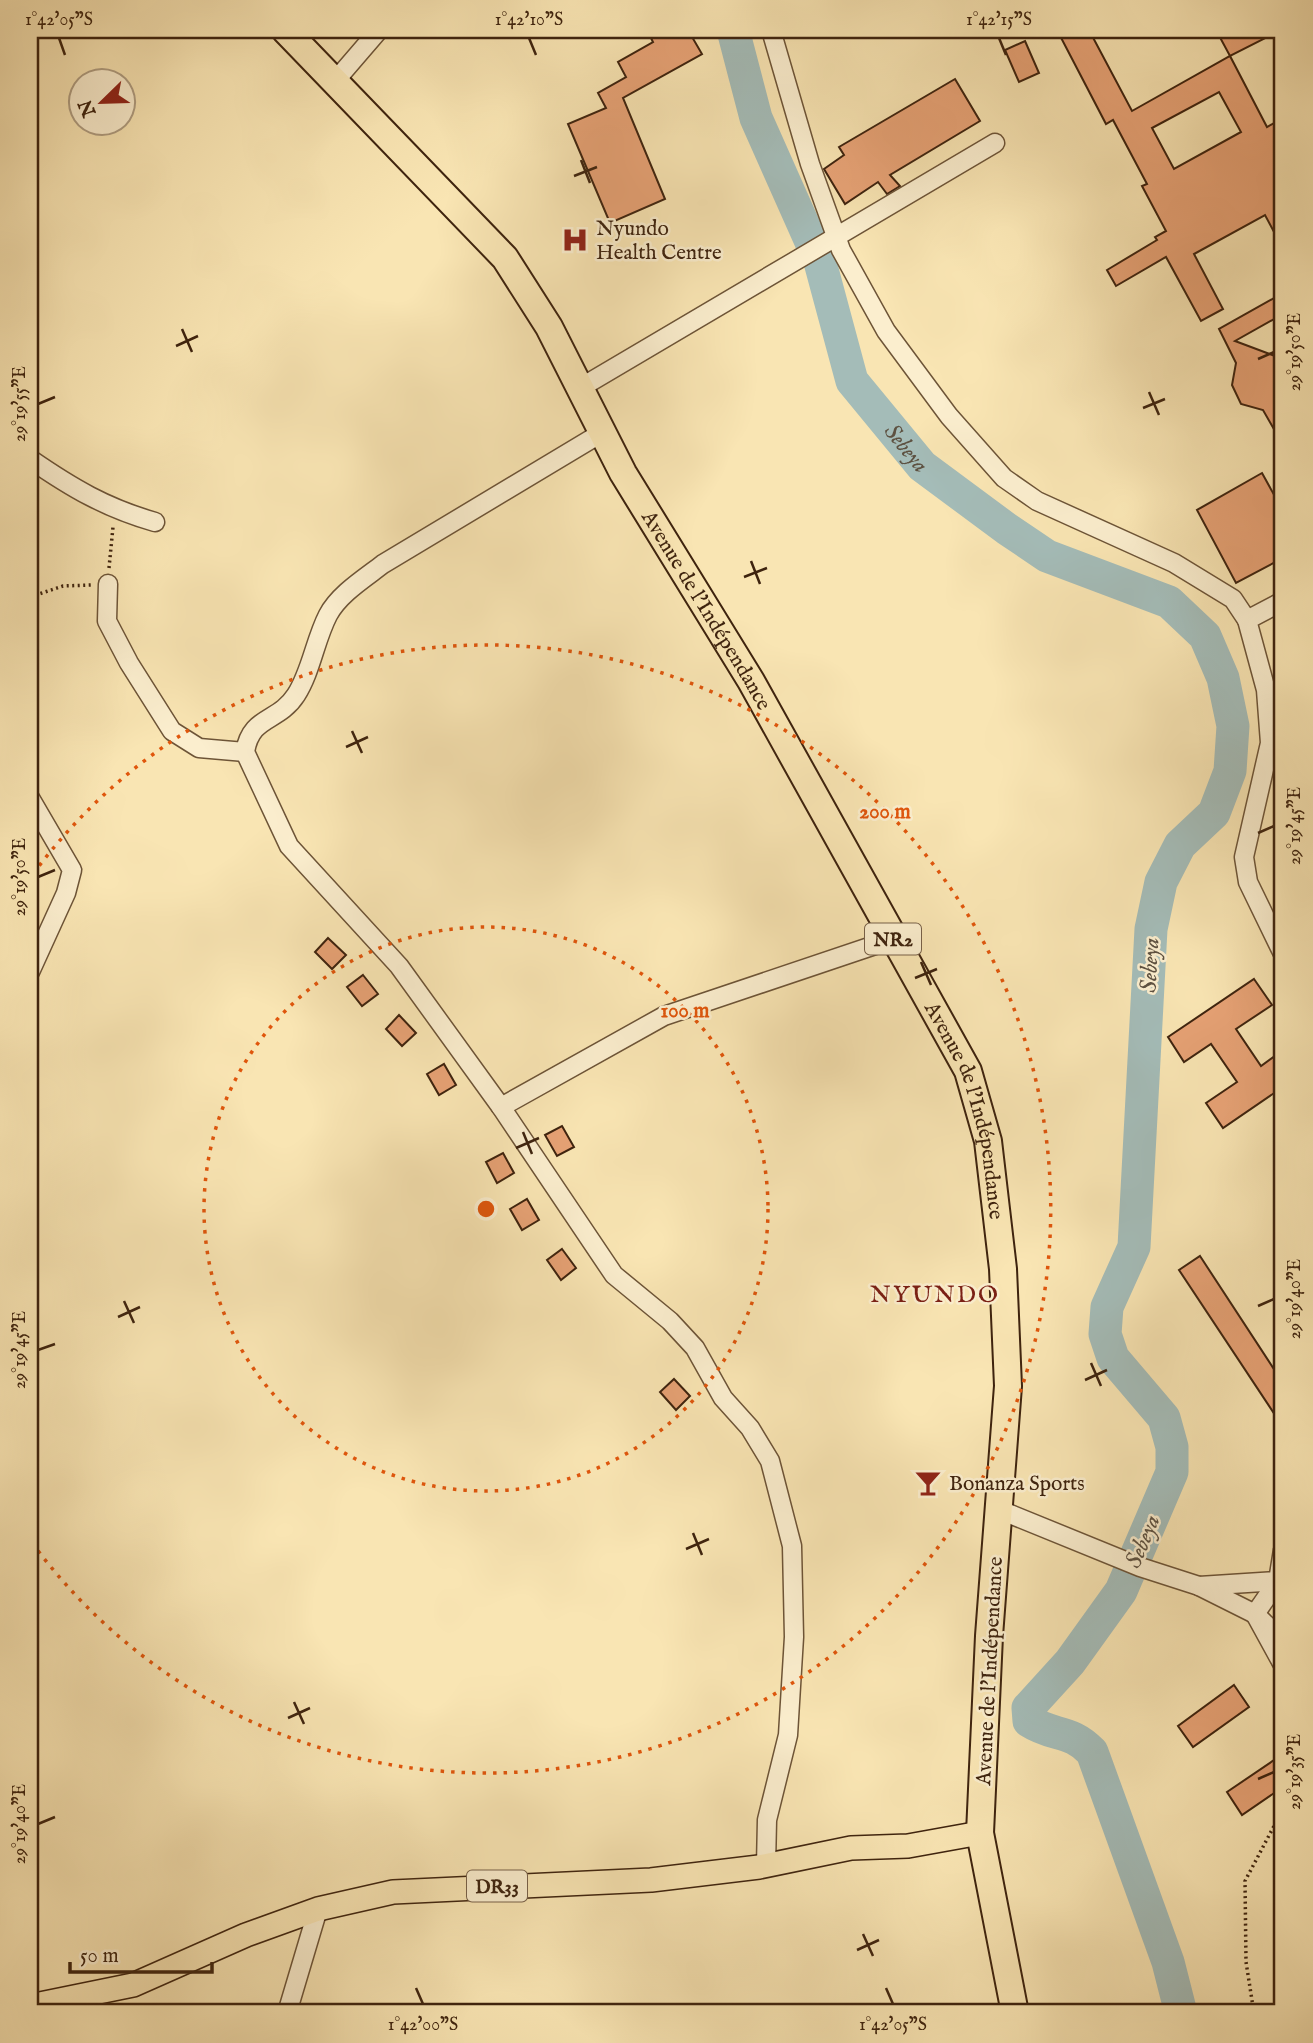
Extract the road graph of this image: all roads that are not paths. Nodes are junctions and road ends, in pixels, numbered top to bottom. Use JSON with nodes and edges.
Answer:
{"nodes":[{"id":1,"x":285,"y":30,"type":"edge"},
{"id":2,"x":379,"y":30,"type":"edge"},
{"id":3,"x":771,"y":30,"type":"edge"},
{"id":4,"x":336,"y":80,"type":"junction"},
{"id":5,"x":995,"y":143,"type":"dead end"},
{"id":6,"x":829,"y":241,"type":"junction"},
{"id":7,"x":580,"y":388,"type":"junction"},
{"id":8,"x":603,"y":432,"type":"junction"},
{"id":9,"x":30,"y":459,"type":"edge"},
{"id":10,"x":155,"y":522,"type":"dead end"},
{"id":11,"x":108,"y":584,"type":"road end"},
{"id":12,"x":1283,"y":601,"type":"edge"},
{"id":13,"x":1247,"y":620,"type":"junction"},
{"id":14,"x":245,"y":752,"type":"junction"},
{"id":15,"x":30,"y":798,"type":"edge"},
{"id":16,"x":893,"y":939,"type":"junction"},
{"id":17,"x":1283,"y":954,"type":"edge"},
{"id":18,"x":30,"y":972,"type":"edge"},
{"id":19,"x":501,"y":1107,"type":"junction"},
{"id":20,"x":1000,"y":1510,"type":"junction"},
{"id":21,"x":1283,"y":1550,"type":"edge"},
{"id":22,"x":1280,"y":1583,"type":"edge"},
{"id":23,"x":1199,"y":1586,"type":"junction"},
{"id":24,"x":1255,"y":1615,"type":"junction"},
{"id":25,"x":1283,"y":1641,"type":"edge"},
{"id":26,"x":1283,"y":1665,"type":"edge"},
{"id":27,"x":980,"y":1833,"type":"junction"},
{"id":28,"x":766,"y":1865,"type":"junction"},
{"id":29,"x":318,"y":1909,"type":"junction"},
{"id":30,"x":30,"y":2006,"type":"edge"},
{"id":31,"x":287,"y":2013,"type":"edge"},
{"id":32,"x":1015,"y":2013,"type":"edge"}],
"edges":[{"from":1,"to":4,"type":"highway","name":"Avenue de l'Indépendance","number":"NR2"},
{"from":2,"to":4,"type":"street"},
{"from":3,"to":6,"type":"street"},
{"from":4,"to":7,"type":"highway","name":"Avenue de l'Indépendance","number":"NR2"},
{"from":5,"to":6,"type":"street"},
{"from":6,"to":7,"type":"street"},
{"from":6,"to":13,"type":"street"},
{"from":7,"to":8,"type":"highway","name":"Avenue de l'Indépendance","number":"NR2"},
{"from":8,"to":14,"type":"street"},
{"from":8,"to":16,"type":"highway","name":"Avenue de l'Indépendance","number":"NR2"},
{"from":9,"to":10,"type":"street"},
{"from":11,"to":14,"type":"street"},
{"from":12,"to":13,"type":"street"},
{"from":13,"to":17,"type":"street"},
{"from":14,"to":19,"type":"street"},
{"from":15,"to":18,"type":"street"},
{"from":16,"to":19,"type":"street"},
{"from":16,"to":20,"type":"highway","name":"Avenue de l'Indépendance","number":"NR2"},
{"from":19,"to":28,"type":"street"},
{"from":20,"to":23,"type":"street"},
{"from":20,"to":27,"type":"highway","name":"Avenue de l'Indépendance","number":"NR2"},
{"from":21,"to":22,"type":"street"},
{"from":22,"to":23,"type":"street"},
{"from":22,"to":24,"type":"street"},
{"from":23,"to":24,"type":"street"},
{"from":24,"to":25,"type":"street"},
{"from":24,"to":26,"type":"street"},
{"from":27,"to":28,"type":"main road","number":"DR33"},
{"from":27,"to":32,"type":"highway","name":"Avenue de l'Indépendance","number":"NR2"},
{"from":28,"to":29,"type":"main road","number":"DR33"},
{"from":29,"to":30,"type":"main road","number":"DR33"},
{"from":29,"to":31,"type":"street"}]}
